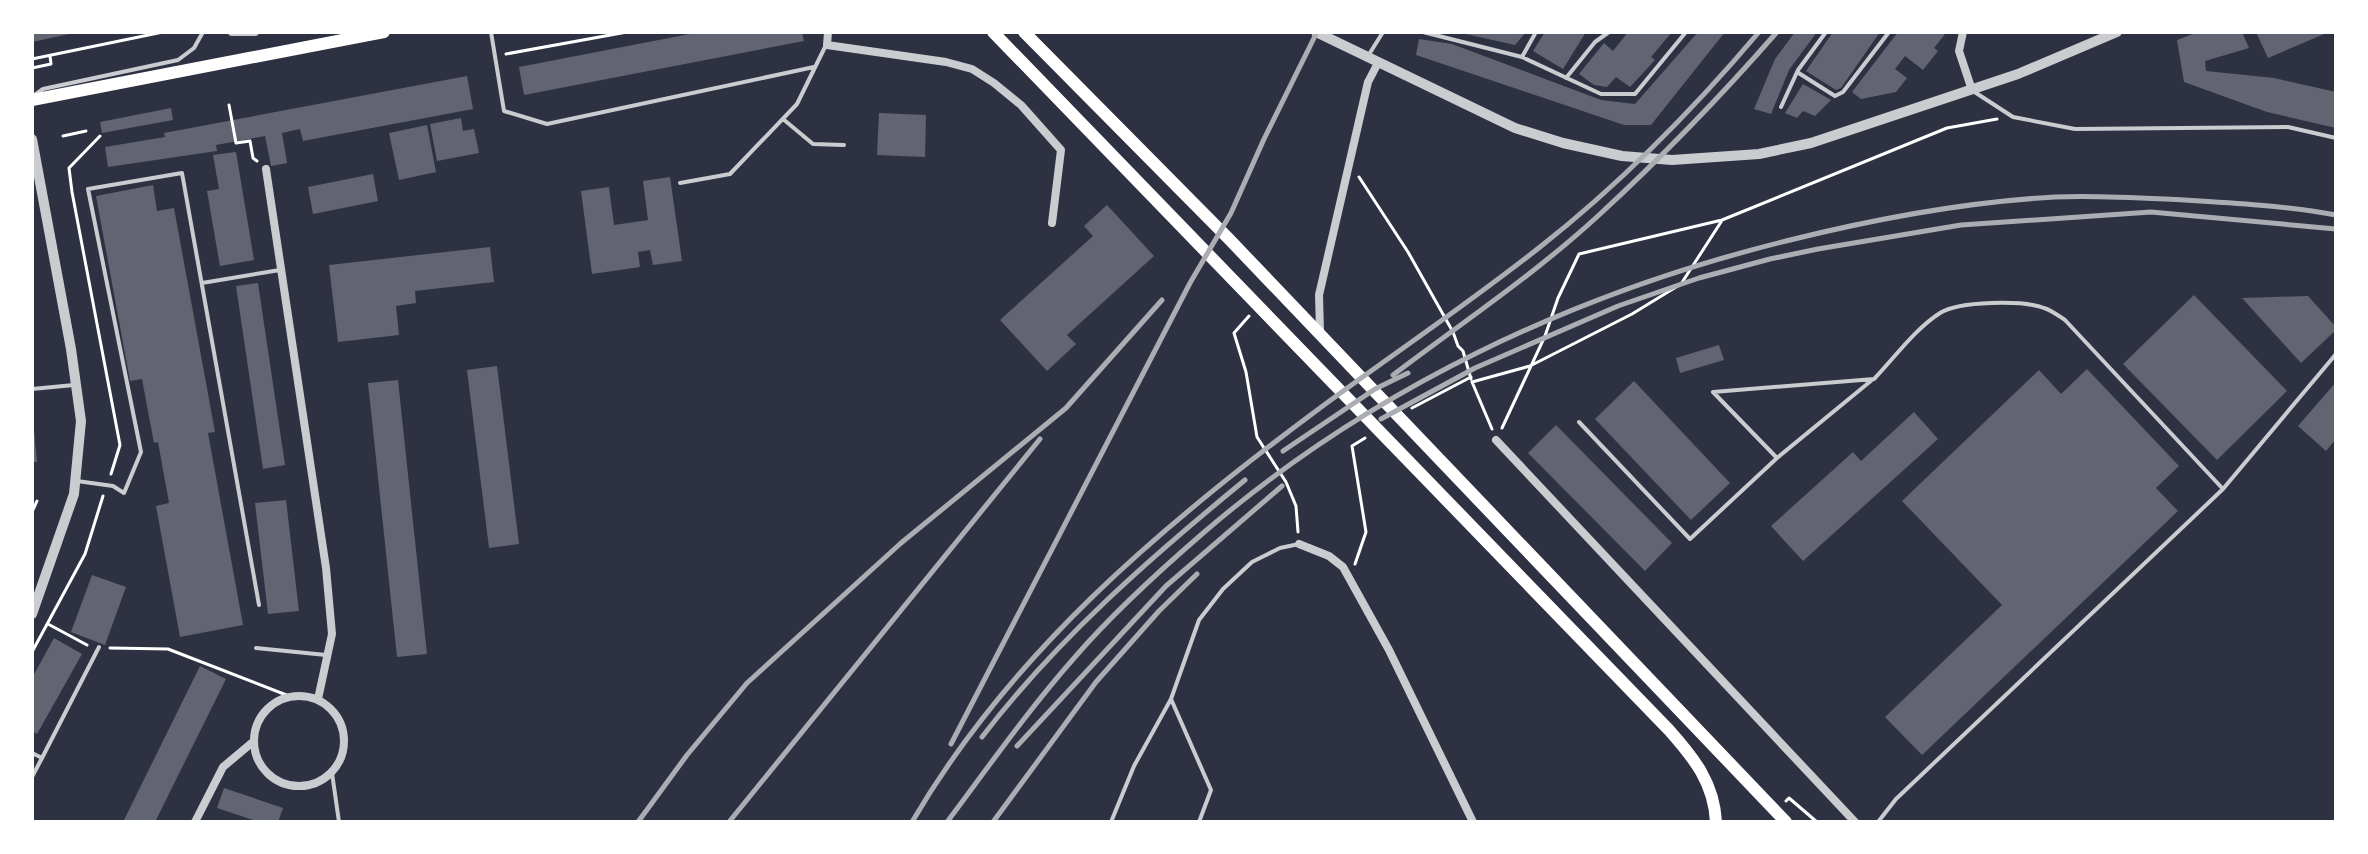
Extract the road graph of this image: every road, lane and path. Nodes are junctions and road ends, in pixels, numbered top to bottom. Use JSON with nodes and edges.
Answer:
{"nodes":[{"id":1,"x":163,"y":32,"type":"edge"},
{"id":2,"x":203,"y":32,"type":"edge"},
{"id":3,"x":232,"y":32,"type":"edge"},
{"id":4,"x":255,"y":32,"type":"edge"},
{"id":5,"x":384,"y":32,"type":"edge"},
{"id":6,"x":491,"y":32,"type":"edge"},
{"id":7,"x":627,"y":32,"type":"edge"},
{"id":8,"x":828,"y":32,"type":"edge"},
{"id":9,"x":993,"y":32,"type":"edge"},
{"id":10,"x":1024,"y":32,"type":"edge"},
{"id":11,"x":1316,"y":32,"type":"edge"},
{"id":12,"x":1383,"y":32,"type":"edge"},
{"id":13,"x":1423,"y":32,"type":"edge"},
{"id":14,"x":1536,"y":32,"type":"edge"},
{"id":15,"x":1609,"y":32,"type":"edge"},
{"id":16,"x":1686,"y":32,"type":"edge"},
{"id":17,"x":1826,"y":32,"type":"edge"},
{"id":18,"x":1889,"y":32,"type":"edge"},
{"id":19,"x":1963,"y":32,"type":"edge"},
{"id":20,"x":2117,"y":32,"type":"edge"},
{"id":21,"x":827,"y":45,"type":"junction"},
{"id":22,"x":50,"y":56,"type":"junction"},
{"id":23,"x":494,"y":57,"type":"junction"},
{"id":24,"x":1522,"y":57,"type":"junction"},
{"id":25,"x":1367,"y":58,"type":"junction"},
{"id":26,"x":32,"y":59,"type":"edge"},
{"id":27,"x":1378,"y":63,"type":"junction"},
{"id":28,"x":814,"y":67,"type":"junction"},
{"id":29,"x":32,"y":68,"type":"edge"},
{"id":30,"x":1797,"y":72,"type":"junction"},
{"id":31,"x":1566,"y":78,"type":"junction"},
{"id":32,"x":1972,"y":90,"type":"junction"},
{"id":33,"x":32,"y":98,"type":"edge"},
{"id":34,"x":229,"y":105,"type":"dead end"},
{"id":35,"x":1781,"y":107,"type":"dead end"},
{"id":36,"x":2013,"y":117,"type":"junction"},
{"id":37,"x":783,"y":119,"type":"junction"},
{"id":38,"x":86,"y":131,"type":"dead end"},
{"id":39,"x":63,"y":136,"type":"dead end"},
{"id":40,"x":2336,"y":138,"type":"edge"},
{"id":41,"x":32,"y":139,"type":"edge"},
{"id":42,"x":844,"y":145,"type":"dead end"},
{"id":43,"x":1348,"y":163,"type":"junction"},
{"id":44,"x":266,"y":169,"type":"joint"},
{"id":45,"x":680,"y":183,"type":"dead end"},
{"id":46,"x":1722,"y":220,"type":"junction"},
{"id":47,"x":1052,"y":223,"type":"dead end"},
{"id":48,"x":282,"y":270,"type":"junction"},
{"id":49,"x":202,"y":283,"type":"junction"},
{"id":50,"x":1251,"y":315,"type":"dead end"},
{"id":51,"x":1321,"y":336,"type":"junction"},
{"id":52,"x":2336,"y":354,"type":"edge"},
{"id":53,"x":1530,"y":366,"type":"junction"},
{"id":54,"x":1874,"y":379,"type":"junction"},
{"id":55,"x":1472,"y":380,"type":"junction"},
{"id":56,"x":76,"y":385,"type":"junction"},
{"id":57,"x":32,"y":389,"type":"edge"},
{"id":58,"x":1430,"y":396,"type":"dead end"},
{"id":59,"x":1579,"y":422,"type":"dead end"},
{"id":60,"x":1496,"y":440,"type":"junction"},
{"id":61,"x":1352,"y":446,"type":"dead end"},
{"id":62,"x":1777,"y":458,"type":"junction"},
{"id":63,"x":77,"y":481,"type":"junction"},
{"id":64,"x":2223,"y":489,"type":"junction"},
{"id":65,"x":37,"y":501,"type":"dead end"},
{"id":66,"x":32,"y":512,"type":"edge"},
{"id":67,"x":1299,"y":544,"type":"junction"},
{"id":68,"x":1350,"y":579,"type":"junction"},
{"id":69,"x":259,"y":605,"type":"dead end"},
{"id":70,"x":36,"y":617,"type":"edge"},
{"id":71,"x":47,"y":624,"type":"junction"},
{"id":72,"x":99,"y":647,"type":"junction"},
{"id":73,"x":256,"y":648,"type":"dead end"},
{"id":74,"x":32,"y":652,"type":"edge"},
{"id":75,"x":328,"y":655,"type":"junction"},
{"id":76,"x":289,"y":696,"type":"junction"},
{"id":77,"x":318,"y":699,"type":"junction"},
{"id":78,"x":1171,"y":699,"type":"junction"},
{"id":79,"x":254,"y":741,"type":"junction"},
{"id":80,"x":32,"y":753,"type":"edge"},
{"id":81,"x":42,"y":758,"type":"junction"},
{"id":82,"x":332,"y":773,"type":"junction"},
{"id":83,"x":32,"y":777,"type":"edge"},
{"id":84,"x":1789,"y":798,"type":"dead end"},
{"id":85,"x":195,"y":822,"type":"edge"},
{"id":86,"x":339,"y":822,"type":"edge"},
{"id":87,"x":1111,"y":822,"type":"edge"},
{"id":88,"x":1199,"y":822,"type":"edge"},
{"id":89,"x":1473,"y":822,"type":"edge"},
{"id":90,"x":1716,"y":822,"type":"edge"},
{"id":91,"x":1786,"y":822,"type":"edge"},
{"id":92,"x":1817,"y":822,"type":"edge"},
{"id":93,"x":1855,"y":822,"type":"edge"},
{"id":94,"x":1878,"y":822,"type":"edge"}],
"edges":[{"from":1,"to":22,"type":"path"},
{"from":2,"to":33,"type":"lane"},
{"from":3,"to":4,"type":"street"},
{"from":5,"to":33,"type":"main road"},
{"from":6,"to":23,"type":"lane"},
{"from":7,"to":23,"type":"path"},
{"from":8,"to":21,"type":"street"},
{"from":9,"to":90,"type":"main road"},
{"from":10,"to":51,"type":"main road"},
{"from":11,"to":25,"type":"street"},
{"from":12,"to":25,"type":"lane"},
{"from":13,"to":24,"type":"lane"},
{"from":14,"to":24,"type":"lane"},
{"from":15,"to":31,"type":"lane"},
{"from":16,"to":31,"type":"lane"},
{"from":17,"to":30,"type":"lane"},
{"from":18,"to":30,"type":"lane"},
{"from":19,"to":32,"type":"street"},
{"from":20,"to":32,"type":"street"},
{"from":21,"to":28,"type":"lane"},
{"from":21,"to":47,"type":"street"},
{"from":22,"to":26,"type":"path"},
{"from":22,"to":29,"type":"path"},
{"from":23,"to":28,"type":"lane"},
{"from":24,"to":31,"type":"lane"},
{"from":25,"to":27,"type":"street"},
{"from":27,"to":32,"type":"street"},
{"from":27,"to":43,"type":"street"},
{"from":28,"to":37,"type":"lane"},
{"from":30,"to":35,"type":"lane"},
{"from":32,"to":36,"type":"lane"},
{"from":34,"to":44,"type":"path"},
{"from":36,"to":40,"type":"lane"},
{"from":36,"to":46,"type":"path"},
{"from":37,"to":42,"type":"lane"},
{"from":37,"to":45,"type":"lane"},
{"from":38,"to":39,"type":"path"},
{"from":41,"to":56,"type":"street"},
{"from":43,"to":51,"type":"street"},
{"from":43,"to":55,"type":"path"},
{"from":44,"to":48,"type":"street"},
{"from":46,"to":53,"type":"path"},
{"from":46,"to":53,"type":"path"},
{"from":48,"to":49,"type":"lane"},
{"from":48,"to":75,"type":"street"},
{"from":49,"to":63,"type":"lane"},
{"from":49,"to":69,"type":"lane"},
{"from":50,"to":67,"type":"path"},
{"from":51,"to":91,"type":"main road"},
{"from":52,"to":64,"type":"lane"},
{"from":53,"to":55,"type":"path"},
{"from":53,"to":60,"type":"path"},
{"from":54,"to":62,"type":"lane"},
{"from":54,"to":62,"type":"lane"},
{"from":54,"to":64,"type":"lane"},
{"from":55,"to":58,"type":"path"},
{"from":55,"to":60,"type":"path"},
{"from":56,"to":57,"type":"lane"},
{"from":56,"to":63,"type":"street"},
{"from":59,"to":62,"type":"lane"},
{"from":60,"to":93,"type":"street"},
{"from":61,"to":68,"type":"path"},
{"from":63,"to":70,"type":"street"},
{"from":64,"to":94,"type":"lane"},
{"from":65,"to":66,"type":"path"},
{"from":67,"to":68,"type":"street"},
{"from":67,"to":78,"type":"lane"},
{"from":68,"to":89,"type":"street"},
{"from":70,"to":71,"type":"path"},
{"from":71,"to":72,"type":"path"},
{"from":71,"to":74,"type":"path"},
{"from":72,"to":76,"type":"path"},
{"from":72,"to":81,"type":"lane"},
{"from":73,"to":75,"type":"lane"},
{"from":75,"to":77,"type":"street"},
{"from":76,"to":77,"type":"street"},
{"from":76,"to":79,"type":"street"},
{"from":77,"to":82,"type":"street"},
{"from":78,"to":87,"type":"lane"},
{"from":78,"to":88,"type":"lane"},
{"from":79,"to":82,"type":"street"},
{"from":79,"to":85,"type":"street"},
{"from":80,"to":81,"type":"lane"},
{"from":81,"to":83,"type":"lane"},
{"from":82,"to":86,"type":"lane"},
{"from":84,"to":92,"type":"path"}]}
